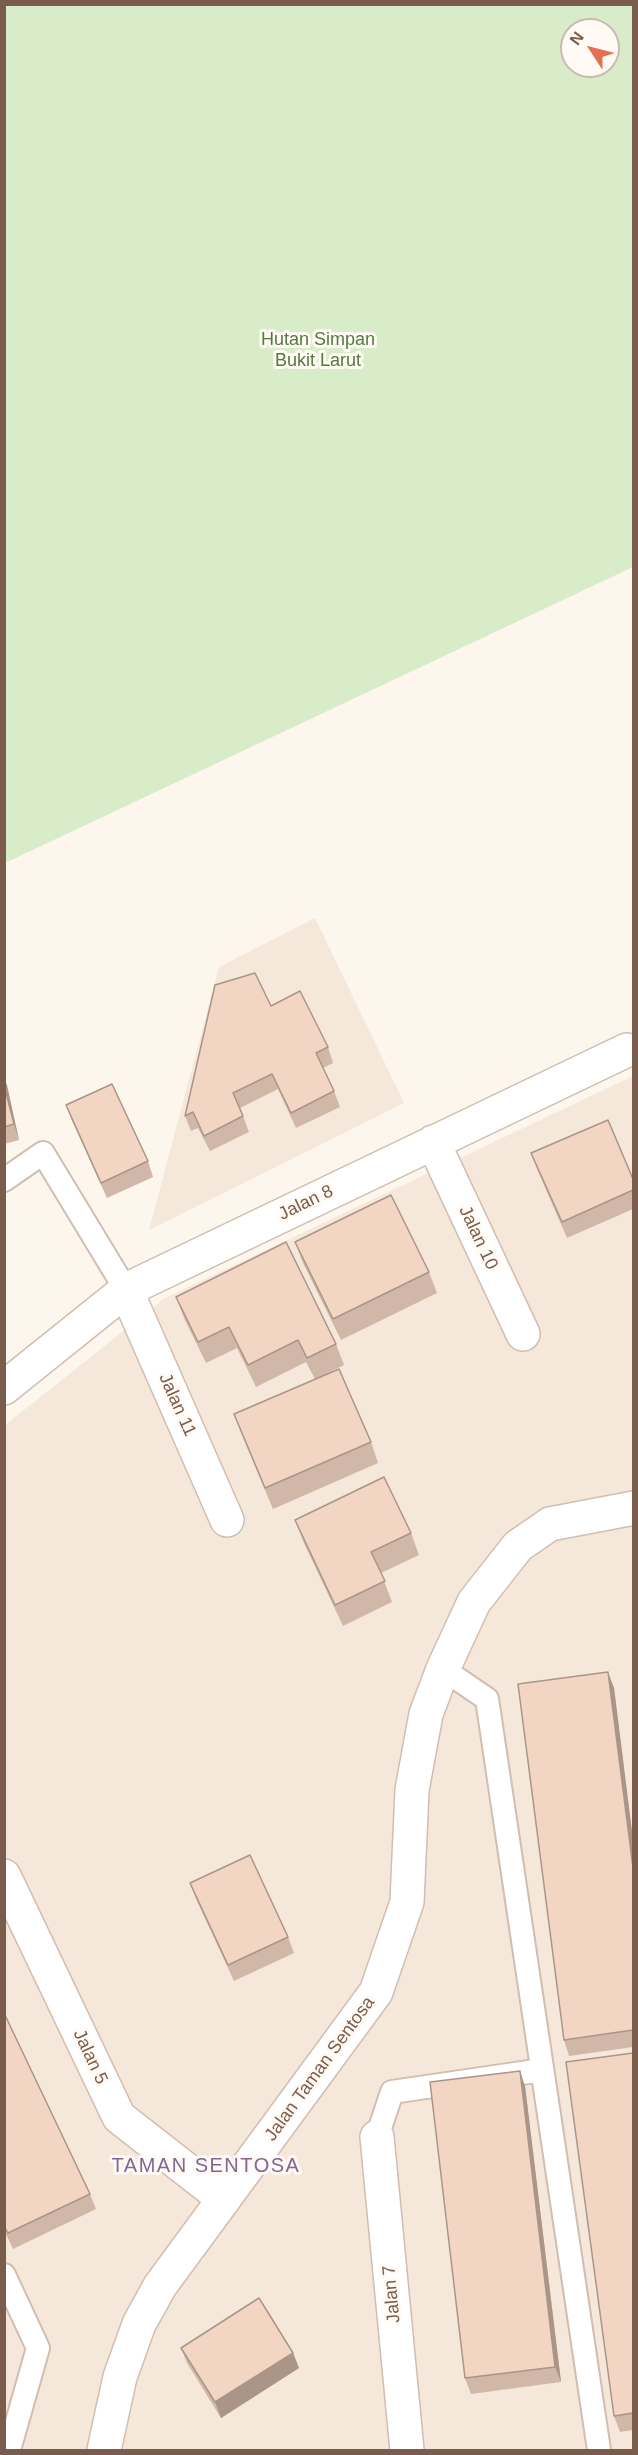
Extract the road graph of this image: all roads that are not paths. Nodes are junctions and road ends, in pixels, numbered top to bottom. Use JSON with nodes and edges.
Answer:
{"nodes":[{"id":1,"x":627,"y":1050,"type":"dead end"},
{"id":2,"x":433,"y":1142,"type":"junction"},
{"id":3,"x":4,"y":1180,"type":"edge"},
{"id":4,"x":126,"y":1290,"type":"junction"},
{"id":5,"x":523,"y":1334,"type":"dead end"},
{"id":6,"x":4,"y":1388,"type":"edge"},
{"id":7,"x":633,"y":1508,"type":"edge"},
{"id":8,"x":227,"y":1520,"type":"dead end"},
{"id":9,"x":442,"y":1669,"type":"junction"},
{"id":10,"x":4,"y":1876,"type":"edge"},
{"id":11,"x":542,"y":2070,"type":"junction"},
{"id":12,"x":377,"y":2137,"type":"joint"},
{"id":13,"x":224,"y":2199,"type":"junction"},
{"id":14,"x":4,"y":2275,"type":"edge"},
{"id":15,"x":9,"y":2451,"type":"edge"},
{"id":16,"x":104,"y":2451,"type":"edge"},
{"id":17,"x":407,"y":2451,"type":"edge"},
{"id":18,"x":599,"y":2451,"type":"edge"}],
"edges":[{"from":1,"to":2,"type":"street","name":"Jalan 8"},
{"from":2,"to":4,"type":"street","name":"Jalan 8"},
{"from":2,"to":5,"type":"street","name":"Jalan 10"},
{"from":3,"to":4,"type":"lane"},
{"from":4,"to":6,"type":"street","name":"Jalan 8"},
{"from":4,"to":8,"type":"street","name":"Jalan 11"},
{"from":7,"to":9,"type":"street","name":"Jalan Taman Sentosa"},
{"from":9,"to":11,"type":"lane"},
{"from":9,"to":13,"type":"street","name":"Jalan Taman Sentosa"},
{"from":10,"to":13,"type":"street","name":"Jalan 5"},
{"from":11,"to":12,"type":"lane"},
{"from":11,"to":18,"type":"lane"},
{"from":12,"to":17,"type":"street","name":"Jalan 7"},
{"from":13,"to":16,"type":"street","name":"Jalan Taman Sentosa"},
{"from":14,"to":15,"type":"lane"}]}
